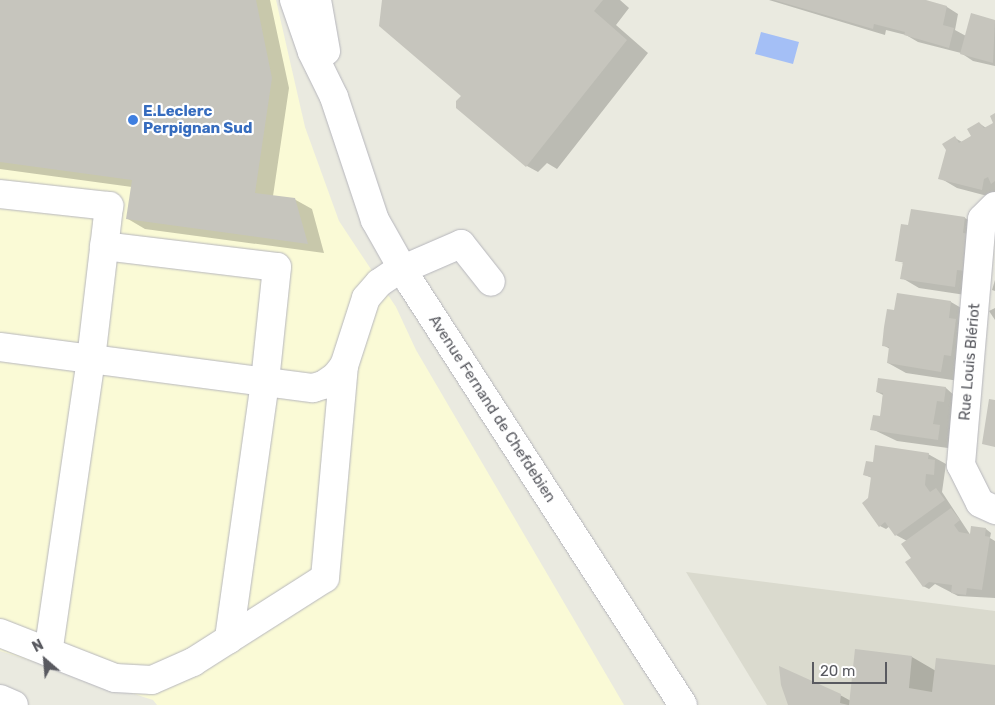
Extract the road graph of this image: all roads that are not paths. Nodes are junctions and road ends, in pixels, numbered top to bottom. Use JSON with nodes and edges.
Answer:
{"nodes":[{"id":1,"x":294,"y":0,"type":"edge"},
{"id":2,"x":317,"y":0,"type":"edge"},
{"id":3,"x":334,"y":97,"type":"junction"},
{"id":4,"x":0,"y":194,"type":"edge"},
{"id":5,"x":995,"y":206,"type":"edge"},
{"id":6,"x":104,"y":246,"type":"junction"},
{"id":7,"x":403,"y":269,"type":"junction"},
{"id":8,"x":491,"y":282,"type":"dead end"},
{"id":9,"x":0,"y":347,"type":"edge"},
{"id":10,"x":90,"y":359,"type":"junction"},
{"id":11,"x":344,"y":366,"type":"junction"},
{"id":12,"x":265,"y":382,"type":"junction"},
{"id":13,"x":995,"y":510,"type":"edge"},
{"id":14,"x":0,"y":633,"type":"edge"},
{"id":15,"x":229,"y":639,"type":"junction"},
{"id":16,"x":48,"y":652,"type":"junction"},
{"id":17,"x":0,"y":699,"type":"edge"},
{"id":18,"x":14,"y":705,"type":"edge"},
{"id":19,"x":683,"y":705,"type":"edge"}],
"edges":[{"from":1,"to":3,"type":"street","name":"Avenue Fernand de Chefdebien"},
{"from":2,"to":3,"type":"street","name":"Avenue Fernand de Chefdebien"},
{"from":3,"to":7,"type":"street","name":"Avenue Fernand de Chefdebien"},
{"from":4,"to":6,"type":"street"},
{"from":5,"to":13,"type":"street","name":"Rue Louis Blériot"},
{"from":6,"to":10,"type":"street"},
{"from":6,"to":12,"type":"street"},
{"from":7,"to":8,"type":"street"},
{"from":7,"to":11,"type":"street"},
{"from":7,"to":19,"type":"street","name":"Avenue Fernand de Chefdebien"},
{"from":9,"to":10,"type":"street"},
{"from":10,"to":12,"type":"street"},
{"from":10,"to":16,"type":"street"},
{"from":11,"to":12,"type":"street"},
{"from":11,"to":15,"type":"street"},
{"from":12,"to":15,"type":"street"},
{"from":14,"to":16,"type":"street"},
{"from":15,"to":16,"type":"street"},
{"from":17,"to":18,"type":"street"}]}
